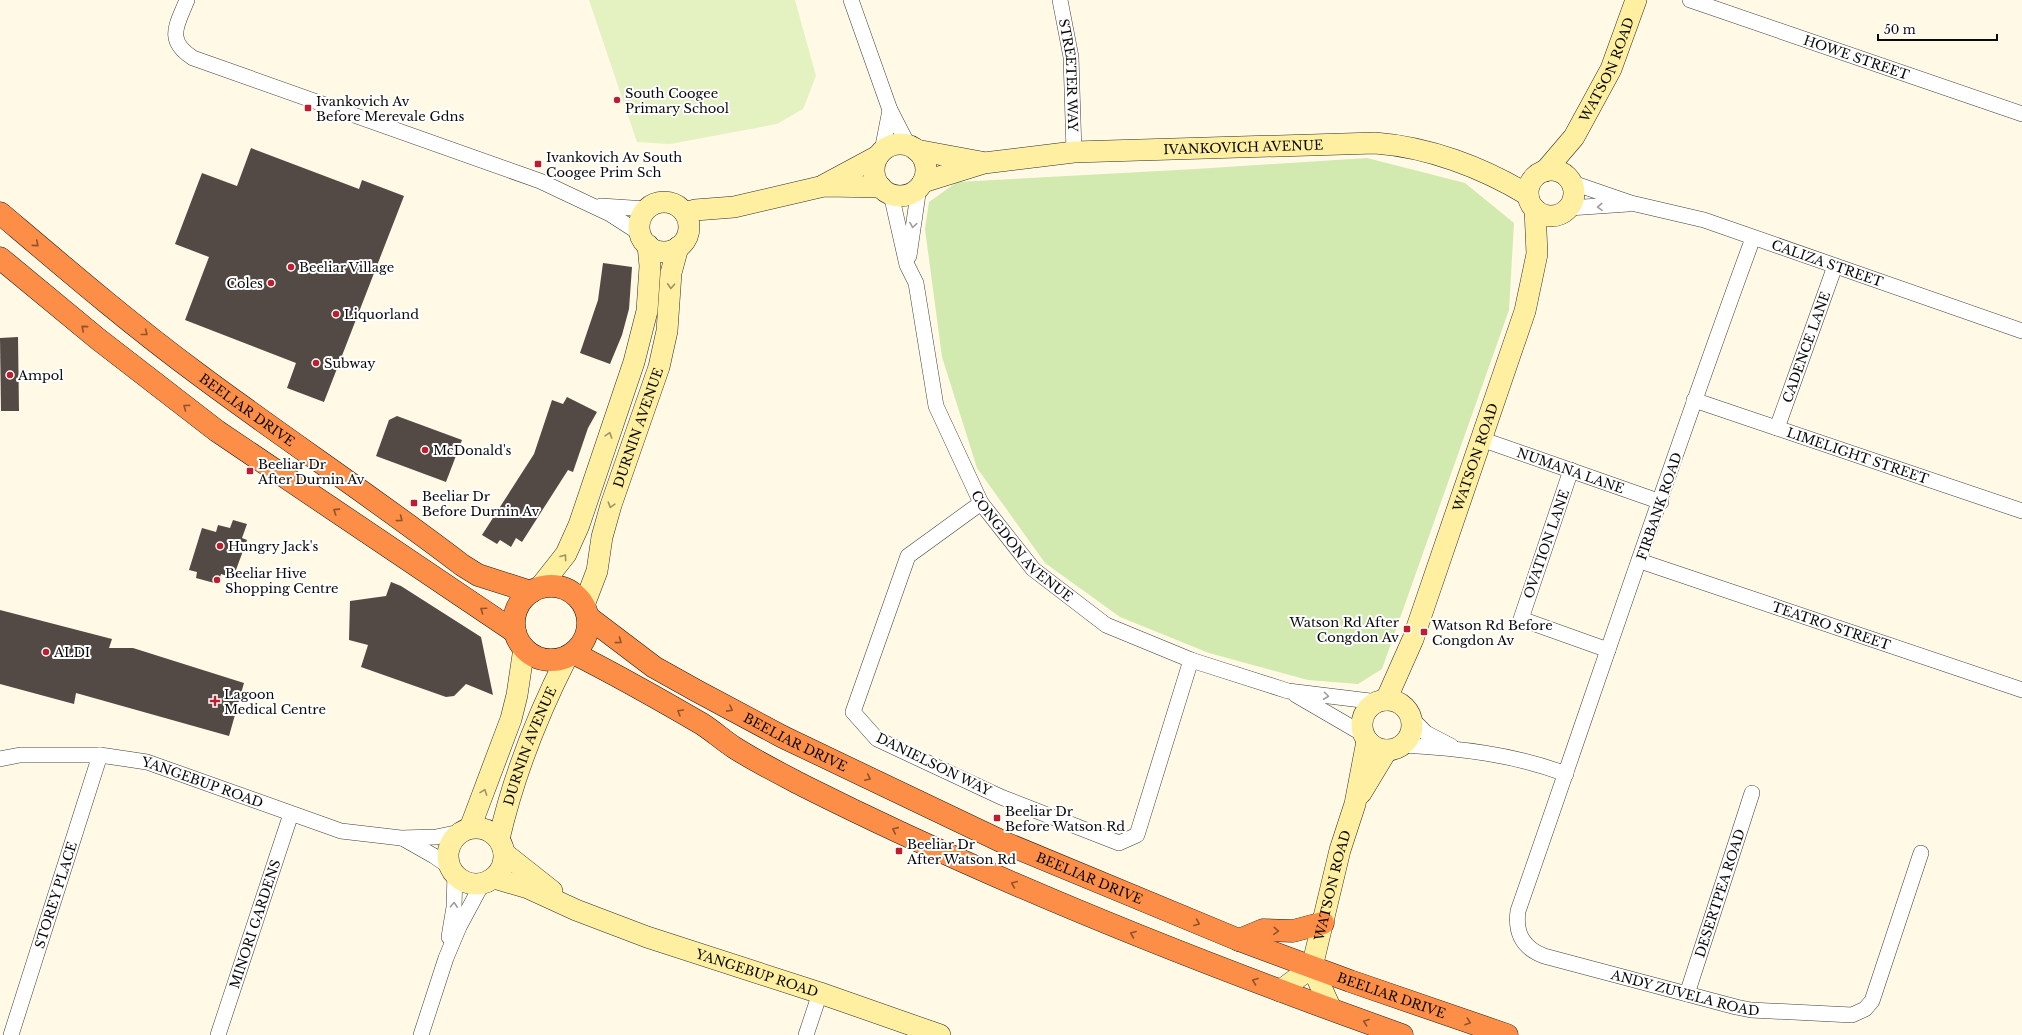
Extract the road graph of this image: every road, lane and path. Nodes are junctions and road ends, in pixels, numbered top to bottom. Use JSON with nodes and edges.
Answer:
{"nodes":[{"id":1,"x":187,"y":0,"type":"edge"},
{"id":2,"x":851,"y":0,"type":"edge"},
{"id":3,"x":1060,"y":0,"type":"edge"},
{"id":4,"x":1636,"y":0,"type":"edge"},
{"id":5,"x":1690,"y":0,"type":"edge"},
{"id":6,"x":890,"y":110,"type":"junction"},
{"id":7,"x":2022,"y":114,"type":"edge"},
{"id":8,"x":1574,"y":137,"type":"junction"},
{"id":9,"x":912,"y":148,"type":"junction"},
{"id":10,"x":1074,"y":152,"type":"junction"},
{"id":11,"x":880,"y":153,"type":"junction"},
{"id":12,"x":984,"y":163,"type":"junction"},
{"id":13,"x":1541,"y":173,"type":"junction"},
{"id":14,"x":1498,"y":177,"type":"junction"},
{"id":15,"x":1570,"y":180,"type":"junction"},
{"id":16,"x":921,"y":184,"type":"junction"},
{"id":17,"x":824,"y":186,"type":"junction"},
{"id":18,"x":886,"y":191,"type":"junction"},
{"id":19,"x":1531,"y":202,"type":"junction"},
{"id":20,"x":1631,"y":203,"type":"junction"},
{"id":21,"x":592,"y":205,"type":"junction"},
{"id":22,"x":734,"y":207,"type":"junction"},
{"id":23,"x":647,"y":209,"type":"junction"},
{"id":24,"x":1564,"y":211,"type":"junction"},
{"id":25,"x":0,"y":213,"type":"edge"},
{"id":26,"x":685,"y":213,"type":"junction"},
{"id":27,"x":1753,"y":238,"type":"junction"},
{"id":28,"x":644,"y":240,"type":"junction"},
{"id":29,"x":683,"y":242,"type":"junction"},
{"id":30,"x":1537,"y":254,"type":"junction"},
{"id":31,"x":0,"y":258,"type":"edge"},
{"id":32,"x":907,"y":265,"type":"junction"},
{"id":33,"x":1835,"y":266,"type":"junction"},
{"id":34,"x":2022,"y":331,"type":"edge"},
{"id":35,"x":1694,"y":400,"type":"junction"},
{"id":36,"x":1776,"y":428,"type":"junction"},
{"id":37,"x":1481,"y":439,"type":"junction"},
{"id":38,"x":1571,"y":470,"type":"junction"},
{"id":39,"x":1661,"y":502,"type":"junction"},
{"id":40,"x":981,"y":503,"type":"junction"},
{"id":41,"x":2022,"y":511,"type":"edge"},
{"id":42,"x":1640,"y":561,"type":"junction"},
{"id":43,"x":535,"y":590,"type":"junction"},
{"id":44,"x":586,"y":611,"type":"junction"},
{"id":45,"x":520,"y":640,"type":"junction"},
{"id":46,"x":1608,"y":650,"type":"junction"},
{"id":47,"x":570,"y":655,"type":"junction"},
{"id":48,"x":1405,"y":658,"type":"junction"},
{"id":49,"x":1191,"y":660,"type":"junction"},
{"id":50,"x":2022,"y":690,"type":"edge"},
{"id":51,"x":1288,"y":691,"type":"junction"},
{"id":52,"x":1382,"y":701,"type":"junction"},
{"id":53,"x":1408,"y":713,"type":"junction"},
{"id":54,"x":1365,"y":737,"type":"junction"},
{"id":55,"x":1395,"y":748,"type":"junction"},
{"id":56,"x":1456,"y":748,"type":"junction"},
{"id":57,"x":100,"y":755,"type":"junction"},
{"id":58,"x":0,"y":759,"type":"edge"},
{"id":59,"x":1566,"y":774,"type":"junction"},
{"id":60,"x":1752,"y":793,"type":"dead end"},
{"id":61,"x":1355,"y":804,"type":"junction"},
{"id":62,"x":291,"y":814,"type":"junction"},
{"id":63,"x":466,"y":830,"type":"junction"},
{"id":64,"x":401,"y":838,"type":"junction"},
{"id":65,"x":502,"y":846,"type":"junction"},
{"id":66,"x":1921,"y":853,"type":"dead end"},
{"id":67,"x":452,"y":870,"type":"junction"},
{"id":68,"x":488,"y":881,"type":"junction"},
{"id":69,"x":576,"y":910,"type":"junction"},
{"id":70,"x":1323,"y":923,"type":"junction"},
{"id":71,"x":1239,"y":940,"type":"junction"},
{"id":72,"x":446,"y":958,"type":"junction"},
{"id":73,"x":1312,"y":967,"type":"junction"},
{"id":74,"x":1280,"y":991,"type":"junction"},
{"id":75,"x":820,"y":993,"type":"junction"},
{"id":76,"x":1687,"y":994,"type":"junction"},
{"id":77,"x":1330,"y":1009,"type":"junction"},
{"id":78,"x":11,"y":1035,"type":"edge"},
{"id":79,"x":218,"y":1035,"type":"edge"},
{"id":80,"x":421,"y":1035,"type":"edge"},
{"id":81,"x":806,"y":1035,"type":"edge"},
{"id":82,"x":940,"y":1035,"type":"edge"},
{"id":83,"x":1402,"y":1035,"type":"edge"},
{"id":84,"x":1507,"y":1035,"type":"edge"}],
"edges":[{"from":1,"to":21,"type":"street"},
{"from":2,"to":6,"type":"street"},
{"from":3,"to":10,"type":"street","name":"STREETER WAY"},
{"from":4,"to":8,"type":"street","name":"WATSON ROAD"},
{"from":5,"to":7,"type":"street","name":"HOWE STREET"},
{"from":6,"to":9,"type":"street"},
{"from":6,"to":11,"type":"street"},
{"from":8,"to":13,"type":"street","name":"WATSON ROAD"},
{"from":8,"to":15,"type":"street","name":"WATSON ROAD"},
{"from":9,"to":11,"type":"street"},
{"from":9,"to":12,"type":"street","name":"IVANKOVICH AVENUE"},
{"from":9,"to":16,"type":"street"},
{"from":10,"to":12,"type":"street","name":"IVANKOVICH AVENUE"},
{"from":10,"to":14,"type":"street","name":"IVANKOVICH AVENUE"},
{"from":11,"to":17,"type":"street"},
{"from":11,"to":18,"type":"street"},
{"from":12,"to":16,"type":"street","name":"IVANKOVICH AVENUE"},
{"from":13,"to":14,"type":"street","name":"IVANKOVICH AVENUE"},
{"from":13,"to":15,"type":"street"},
{"from":13,"to":19,"type":"street"},
{"from":14,"to":19,"type":"street","name":"IVANKOVICH AVENUE"},
{"from":15,"to":20,"type":"street","name":"CALIZA STREET"},
{"from":15,"to":24,"type":"street"},
{"from":16,"to":18,"type":"street"},
{"from":16,"to":32,"type":"street","one_way":true},
{"from":17,"to":18,"type":"street"},
{"from":17,"to":22,"type":"street"},
{"from":18,"to":32,"type":"street","name":"CONGDON AVENUE"},
{"from":19,"to":24,"type":"street"},
{"from":19,"to":30,"type":"street","name":"WATSON ROAD"},
{"from":20,"to":24,"type":"street","name":"CALIZA STREET","one_way":true},
{"from":20,"to":27,"type":"street","name":"CALIZA STREET"},
{"from":21,"to":23,"type":"street"},
{"from":21,"to":28,"type":"street"},
{"from":22,"to":26,"type":"street"},
{"from":22,"to":29,"type":"street"},
{"from":23,"to":26,"type":"street"},
{"from":23,"to":28,"type":"street"},
{"from":24,"to":30,"type":"street","name":"WATSON ROAD"},
{"from":25,"to":43,"type":"highway","name":"BEELIAR DRIVE","one_way":true},
{"from":26,"to":29,"type":"street"},
{"from":27,"to":33,"type":"street","name":"CALIZA STREET"},
{"from":27,"to":35,"type":"street","name":"FIRBANK ROAD"},
{"from":28,"to":29,"type":"street"},
{"from":43,"to":28,"type":"street","name":"DURNIN AVENUE","one_way":true},
{"from":29,"to":44,"type":"street","name":"DURNIN AVENUE","one_way":true},
{"from":30,"to":37,"type":"street","name":"WATSON ROAD"},
{"from":45,"to":31,"type":"highway","one_way":true},
{"from":32,"to":40,"type":"street","name":"CONGDON AVENUE"},
{"from":33,"to":34,"type":"street","name":"CALIZA STREET"},
{"from":33,"to":36,"type":"street","name":"CADENCE LANE"},
{"from":35,"to":36,"type":"street","name":"LIMELIGHT STREET"},
{"from":35,"to":39,"type":"street","name":"FIRBANK ROAD"},
{"from":36,"to":41,"type":"street","name":"LIMELIGHT STREET"},
{"from":37,"to":38,"type":"street","name":"NUMANA LANE"},
{"from":37,"to":48,"type":"street","name":"WATSON ROAD"},
{"from":38,"to":39,"type":"street","name":"NUMANA LANE"},
{"from":38,"to":46,"type":"street","name":"OVATION LANE"},
{"from":39,"to":42,"type":"street","name":"FIRBANK ROAD"},
{"from":40,"to":49,"type":"street","name":"CONGDON AVENUE"},
{"from":40,"to":49,"type":"street","name":"DANIELSON WAY"},
{"from":42,"to":46,"type":"street","name":"FIRBANK ROAD"},
{"from":42,"to":50,"type":"street","name":"TEATRO STREET"},
{"from":43,"to":44,"type":"highway"},
{"from":43,"to":45,"type":"highway"},
{"from":44,"to":47,"type":"highway"},
{"from":44,"to":71,"type":"highway","name":"BEELIAR DRIVE","one_way":true},
{"from":45,"to":47,"type":"highway"},
{"from":63,"to":45,"type":"street","name":"DURNIN AVENUE","one_way":true},
{"from":46,"to":59,"type":"street","name":"FIRBANK ROAD"},
{"from":47,"to":65,"type":"street","name":"DURNIN AVENUE"},
{"from":74,"to":47,"type":"highway","one_way":true},
{"from":48,"to":52,"type":"street","name":"WATSON ROAD"},
{"from":48,"to":53,"type":"street","name":"WATSON ROAD"},
{"from":49,"to":51,"type":"street","name":"CONGDON AVENUE"},
{"from":51,"to":52,"type":"street","name":"CONGDON AVENUE","one_way":true},
{"from":51,"to":54,"type":"street","name":"CONGDON AVENUE"},
{"from":52,"to":53,"type":"street"},
{"from":52,"to":54,"type":"street"},
{"from":53,"to":55,"type":"street"},
{"from":53,"to":56,"type":"street"},
{"from":54,"to":55,"type":"street"},
{"from":54,"to":61,"type":"street","name":"WATSON ROAD"},
{"from":55,"to":56,"type":"street"},
{"from":55,"to":61,"type":"street","name":"WATSON ROAD"},
{"from":56,"to":59,"type":"street"},
{"from":57,"to":58,"type":"street","name":"YANGEBUP ROAD"},
{"from":57,"to":62,"type":"street","name":"YANGEBUP ROAD"},
{"from":57,"to":78,"type":"street","name":"STOREY PLACE"},
{"from":59,"to":76,"type":"street","name":"ANDY ZUVELA ROAD"},
{"from":60,"to":76,"type":"street","name":"DESERTPEA ROAD"},
{"from":61,"to":70,"type":"street","name":"WATSON ROAD"},
{"from":62,"to":64,"type":"street","name":"YANGEBUP ROAD"},
{"from":62,"to":79,"type":"street","name":"MINORI GARDENS"},
{"from":63,"to":64,"type":"street","name":"YANGEBUP ROAD"},
{"from":63,"to":65,"type":"street"},
{"from":63,"to":67,"type":"street"},
{"from":64,"to":67,"type":"street","name":"YANGEBUP ROAD"},
{"from":65,"to":68,"type":"street"},
{"from":65,"to":69,"type":"street","name":"YANGEBUP ROAD"},
{"from":66,"to":76,"type":"street","name":"ANDY ZUVELA ROAD"},
{"from":67,"to":68,"type":"street"},
{"from":72,"to":67,"type":"street","one_way":true},
{"from":68,"to":69,"type":"street","name":"YANGEBUP ROAD"},
{"from":68,"to":72,"type":"street"},
{"from":69,"to":75,"type":"street","name":"YANGEBUP ROAD"},
{"from":71,"to":70,"type":"highway","one_way":true},
{"from":70,"to":73,"type":"street","name":"WATSON ROAD"},
{"from":71,"to":73,"type":"highway","name":"BEELIAR DRIVE"},
{"from":72,"to":80,"type":"street"},
{"from":73,"to":74,"type":"street"},
{"from":73,"to":77,"type":"street"},
{"from":73,"to":84,"type":"highway","name":"BEELIAR DRIVE","one_way":true},
{"from":74,"to":77,"type":"highway"},
{"from":75,"to":81,"type":"street"},
{"from":75,"to":82,"type":"street","name":"YANGEBUP ROAD"},
{"from":83,"to":77,"type":"highway","one_way":true}]}
